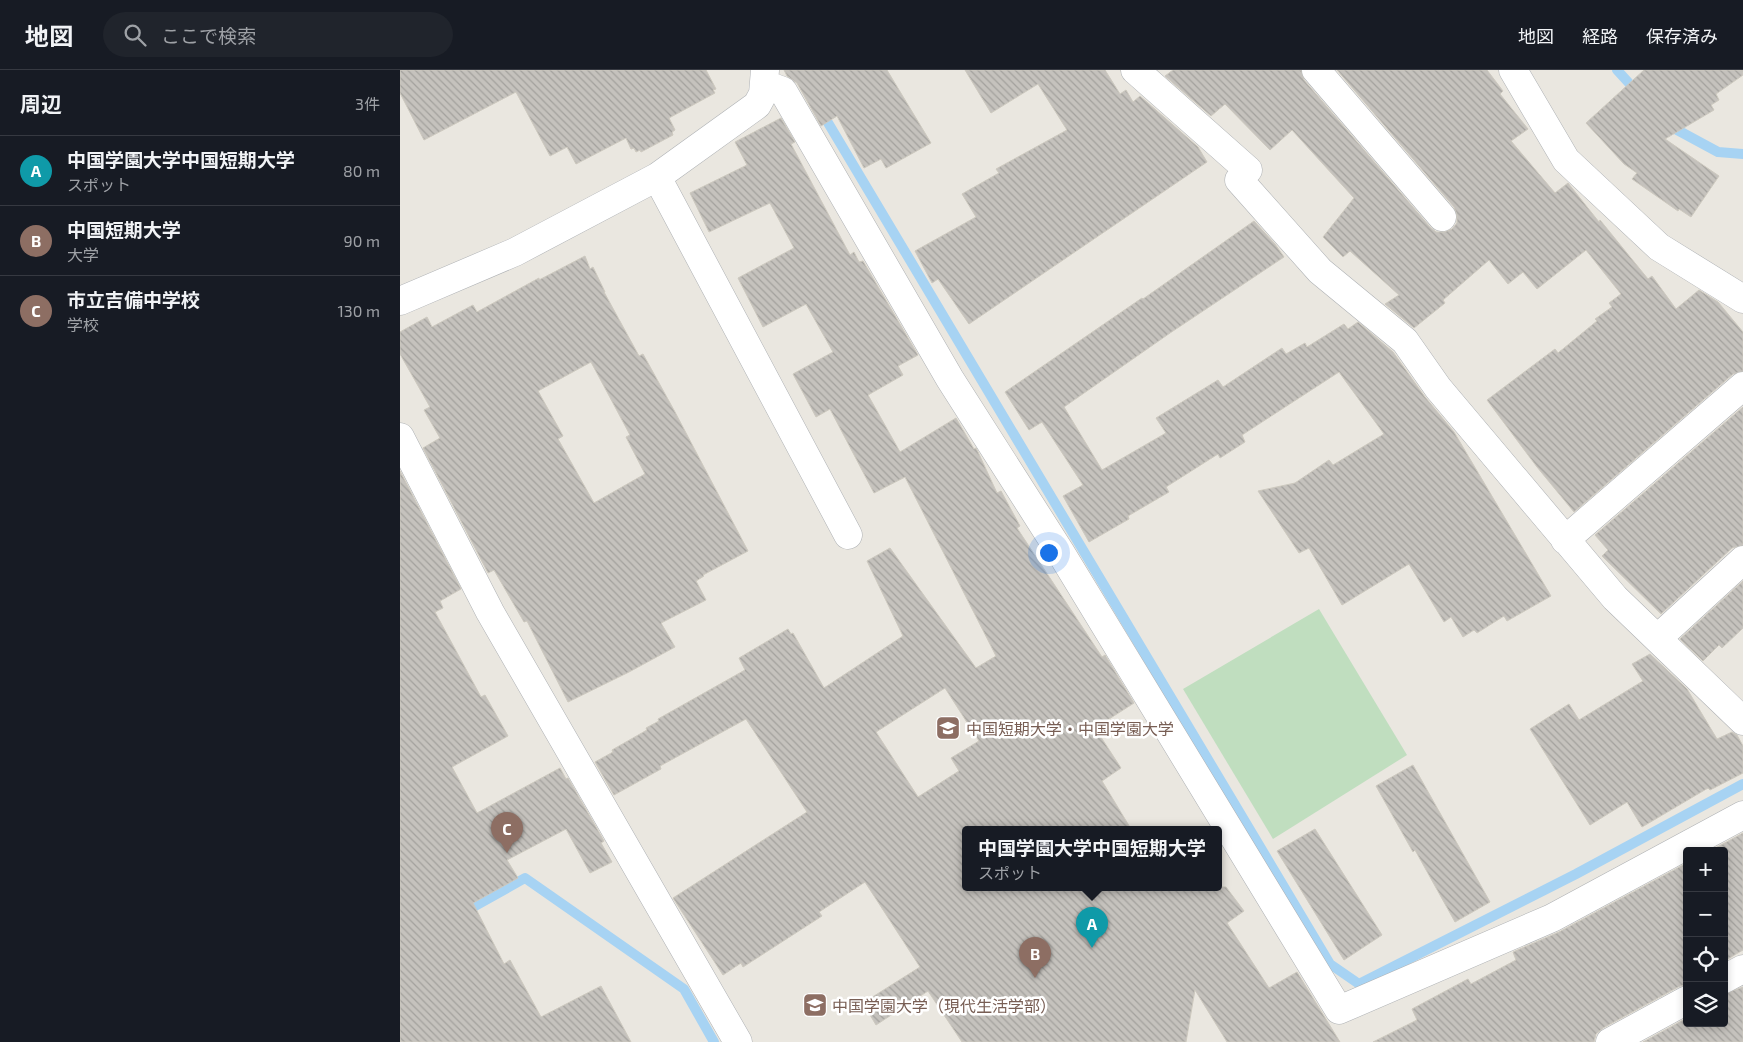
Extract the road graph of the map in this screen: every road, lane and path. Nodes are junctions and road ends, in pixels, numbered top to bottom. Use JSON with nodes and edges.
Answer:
{"nodes":[{"id":1,"x":1316,"y":70,"type":"edge"},
{"id":2,"x":1513,"y":70,"type":"edge"},
{"id":3,"x":1141,"y":72,"type":"edge"},
{"id":4,"x":764,"y":77,"type":"edge"},
{"id":5,"x":656,"y":177,"type":"junction"},
{"id":6,"x":1442,"y":217,"type":"dead end"},
{"id":7,"x":1743,"y":299,"type":"edge"},
{"id":8,"x":400,"y":302,"type":"edge"},
{"id":9,"x":1743,"y":386,"type":"edge"},
{"id":10,"x":400,"y":437,"type":"edge"},
{"id":11,"x":848,"y":535,"type":"dead end"},
{"id":12,"x":1565,"y":540,"type":"junction"},
{"id":13,"x":1743,"y":560,"type":"edge"},
{"id":14,"x":1658,"y":638,"type":"junction"},
{"id":15,"x":1743,"y":721,"type":"edge"},
{"id":16,"x":1743,"y":815,"type":"edge"},
{"id":17,"x":1743,"y":969,"type":"edge"},
{"id":18,"x":1728,"y":977,"type":"edge"},
{"id":19,"x":1683,"y":1002,"type":"edge"},
{"id":20,"x":738,"y":1042,"type":"edge"},
{"id":21,"x":1610,"y":1042,"type":"edge"}],
"edges":[{"from":1,"to":6,"type":"street"},
{"from":2,"to":7,"type":"street"},
{"from":3,"to":12,"type":"street"},
{"from":4,"to":5,"type":"street"},
{"from":4,"to":16,"type":"street"},
{"from":5,"to":8,"type":"street"},
{"from":5,"to":11,"type":"street"},
{"from":9,"to":12,"type":"street"},
{"from":10,"to":20,"type":"street"},
{"from":12,"to":14,"type":"street"},
{"from":13,"to":14,"type":"street"},
{"from":14,"to":15,"type":"street"},
{"from":17,"to":18,"type":"street"},
{"from":19,"to":21,"type":"street"}]}
